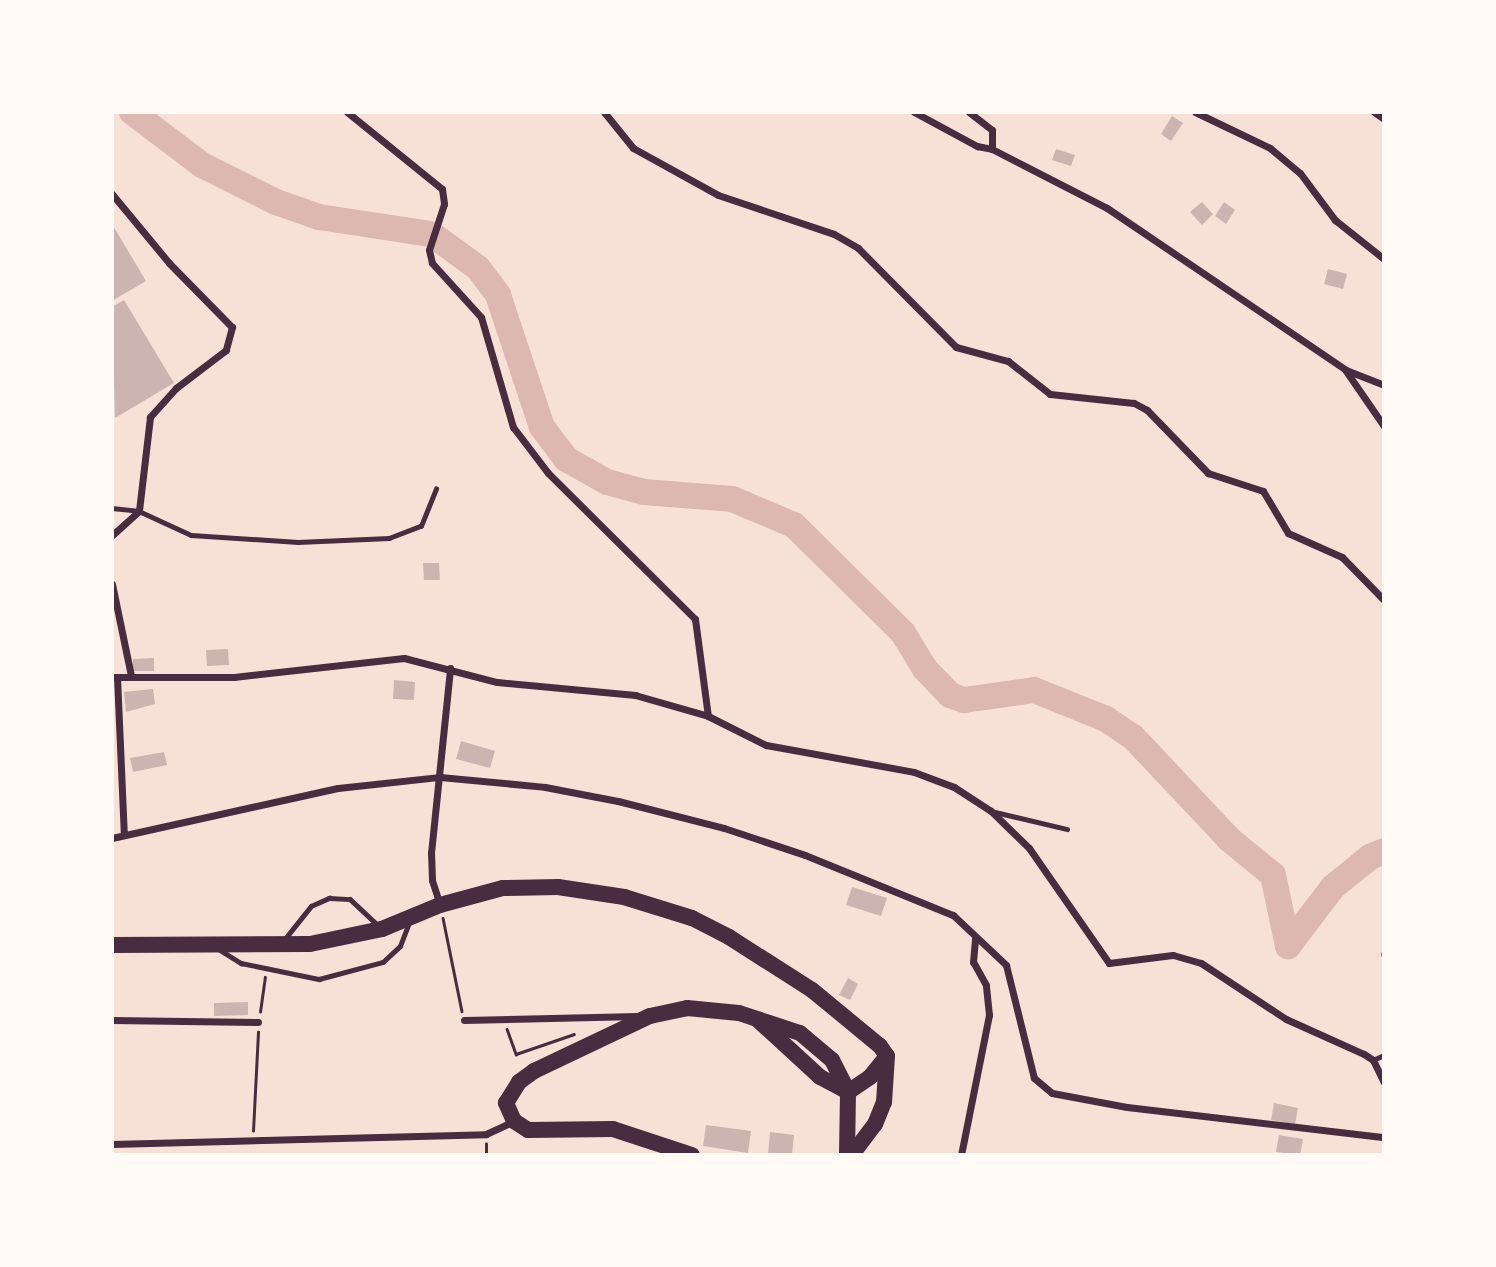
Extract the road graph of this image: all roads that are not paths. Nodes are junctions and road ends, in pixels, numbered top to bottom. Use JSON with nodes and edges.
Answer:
{"nodes":[{"id":1,"x":347,"y":112,"type":"edge"},
{"id":2,"x":604,"y":112,"type":"edge"},
{"id":3,"x":914,"y":112,"type":"edge"},
{"id":4,"x":969,"y":112,"type":"edge"},
{"id":5,"x":1195,"y":112,"type":"edge"},
{"id":6,"x":1374,"y":112,"type":"edge"},
{"id":7,"x":1384,"y":119,"type":"edge"},
{"id":8,"x":992,"y":149,"type":"junction"},
{"id":9,"x":112,"y":194,"type":"edge"},
{"id":10,"x":1384,"y":259,"type":"edge"},
{"id":11,"x":1346,"y":370,"type":"junction"},
{"id":12,"x":1384,"y":385,"type":"edge"},
{"id":13,"x":1384,"y":425,"type":"edge"},
{"id":14,"x":436,"y":489,"type":"dead end"},
{"id":15,"x":112,"y":508,"type":"edge"},
{"id":16,"x":139,"y":511,"type":"junction"},
{"id":17,"x":112,"y":535,"type":"edge"},
{"id":18,"x":112,"y":584,"type":"edge"},
{"id":19,"x":1384,"y":600,"type":"edge"},
{"id":20,"x":450,"y":668,"type":"junction"},
{"id":21,"x":131,"y":676,"type":"junction"},
{"id":22,"x":114,"y":677,"type":"edge"},
{"id":23,"x":708,"y":716,"type":"junction"},
{"id":24,"x":440,"y":777,"type":"junction"},
{"id":25,"x":990,"y":811,"type":"junction"},
{"id":26,"x":1067,"y":829,"type":"dead end"},
{"id":27,"x":124,"y":835,"type":"junction"},
{"id":28,"x":112,"y":838,"type":"edge"},
{"id":29,"x":440,"y":905,"type":"junction"},
{"id":30,"x":412,"y":916,"type":"junction"},
{"id":31,"x":382,"y":929,"type":"junction"},
{"id":32,"x":975,"y":939,"type":"junction"},
{"id":33,"x":112,"y":945,"type":"edge"},
{"id":34,"x":213,"y":946,"type":"junction"},
{"id":35,"x":280,"y":947,"type":"junction"},
{"id":36,"x":650,"y":1016,"type":"junction"},
{"id":37,"x":112,"y":1020,"type":"edge"},
{"id":38,"x":464,"y":1020,"type":"road end"},
{"id":39,"x":258,"y":1022,"type":"road end"},
{"id":40,"x":1384,"y":1055,"type":"edge"},
{"id":41,"x":887,"y":1056,"type":"junction"},
{"id":42,"x":1373,"y":1060,"type":"junction"},
{"id":43,"x":1384,"y":1083,"type":"edge"},
{"id":44,"x":848,"y":1092,"type":"junction"},
{"id":45,"x":514,"y":1121,"type":"junction"},
{"id":46,"x":1384,"y":1137,"type":"edge"},
{"id":47,"x":112,"y":1144,"type":"edge"},
{"id":48,"x":692,"y":1155,"type":"edge"},
{"id":49,"x":850,"y":1155,"type":"edge"},
{"id":50,"x":961,"y":1155,"type":"edge"}],
"edges":[{"from":1,"to":23,"type":"street"},
{"from":2,"to":19,"type":"street"},
{"from":3,"to":8,"type":"street"},
{"from":4,"to":8,"type":"street"},
{"from":5,"to":10,"type":"street"},
{"from":6,"to":7,"type":"street"},
{"from":8,"to":11,"type":"street"},
{"from":9,"to":16,"type":"street"},
{"from":11,"to":12,"type":"street"},
{"from":11,"to":13,"type":"street"},
{"from":14,"to":16,"type":"lane"},
{"from":15,"to":16,"type":"lane"},
{"from":16,"to":17,"type":"street"},
{"from":18,"to":21,"type":"street"},
{"from":20,"to":21,"type":"street"},
{"from":20,"to":23,"type":"street"},
{"from":20,"to":24,"type":"street"},
{"from":21,"to":22,"type":"street"},
{"from":22,"to":27,"type":"street"},
{"from":23,"to":25,"type":"street"},
{"from":24,"to":27,"type":"street"},
{"from":24,"to":29,"type":"street"},
{"from":24,"to":32,"type":"street"},
{"from":25,"to":26,"type":"lane"},
{"from":25,"to":42,"type":"street"},
{"from":27,"to":28,"type":"street"},
{"from":29,"to":30,"type":"highway"},
{"from":29,"to":41,"type":"highway"},
{"from":30,"to":31,"type":"highway"},
{"from":30,"to":34,"type":"lane"},
{"from":31,"to":35,"type":"highway"},
{"from":31,"to":35,"type":"lane"},
{"from":32,"to":46,"type":"street"},
{"from":32,"to":50,"type":"street"},
{"from":33,"to":34,"type":"highway"},
{"from":34,"to":35,"type":"highway"},
{"from":36,"to":38,"type":"street"},
{"from":36,"to":44,"type":"highway"},
{"from":36,"to":45,"type":"highway"},
{"from":37,"to":39,"type":"street"},
{"from":40,"to":42,"type":"lane"},
{"from":41,"to":44,"type":"highway"},
{"from":41,"to":49,"type":"highway"},
{"from":42,"to":43,"type":"street"},
{"from":44,"to":49,"type":"highway"},
{"from":45,"to":47,"type":"street"},
{"from":45,"to":48,"type":"highway"}]}
